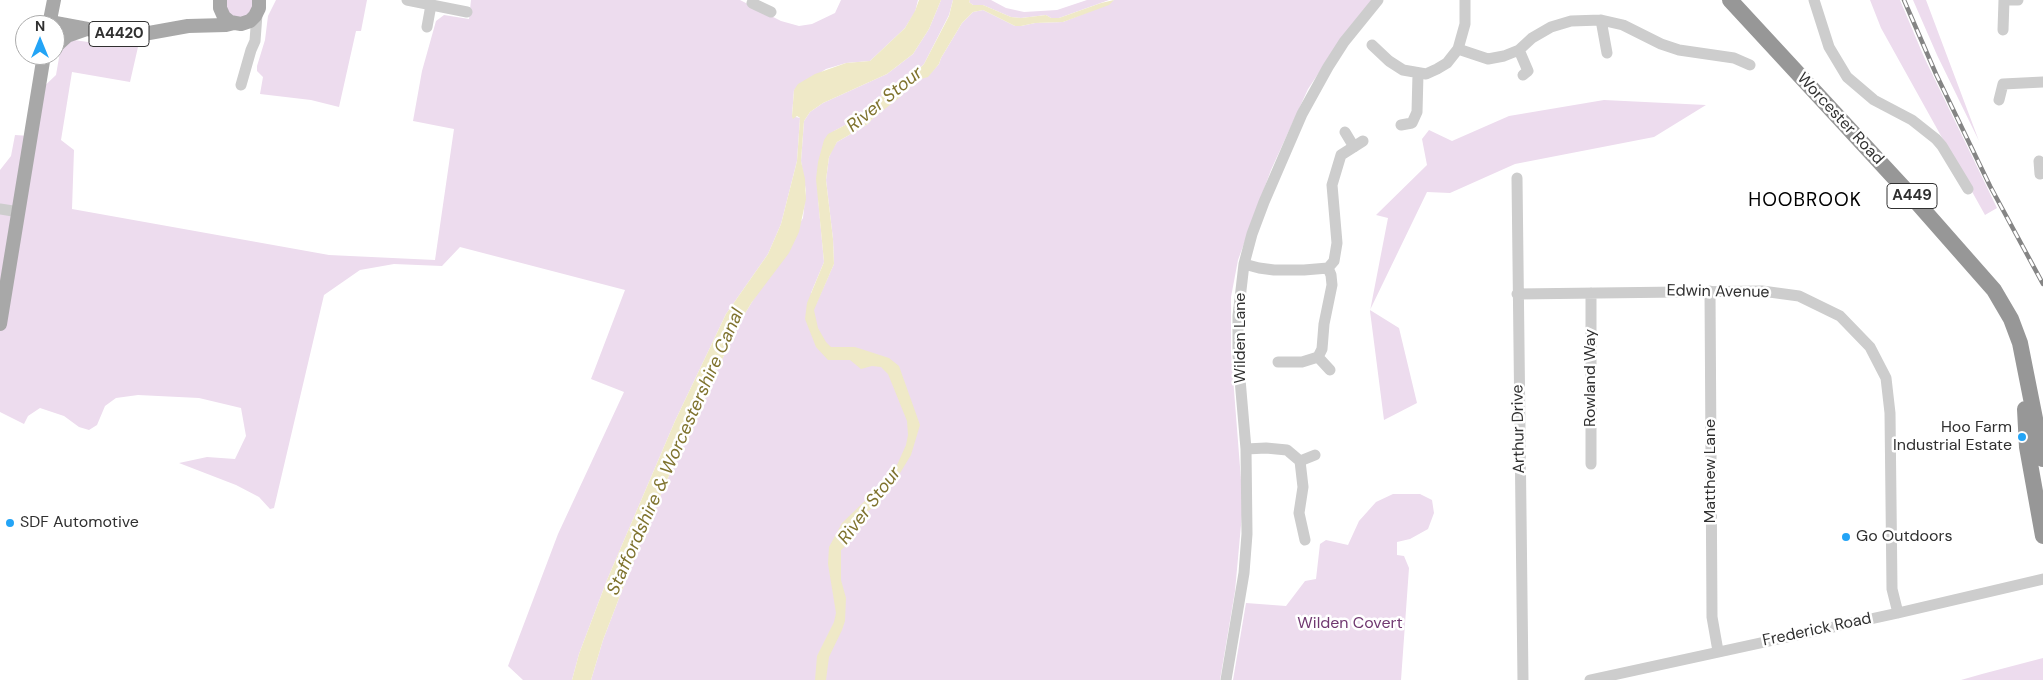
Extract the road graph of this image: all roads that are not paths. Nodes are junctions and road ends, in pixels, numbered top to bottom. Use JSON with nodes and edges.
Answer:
{"nodes":[{"id":1,"x":54,"y":0,"type":"edge"},
{"id":2,"x":407,"y":0,"type":"edge"},
{"id":3,"x":1378,"y":0,"type":"edge"},
{"id":4,"x":1465,"y":0,"type":"edge"},
{"id":5,"x":1718,"y":0,"type":"edge"},
{"id":6,"x":1730,"y":0,"type":"edge"},
{"id":7,"x":1814,"y":0,"type":"edge"},
{"id":8,"x":2004,"y":0,"type":"edge"},
{"id":9,"x":2018,"y":0,"type":"edge"},
{"id":10,"x":220,"y":2,"type":"edge"},
{"id":11,"x":431,"y":4,"type":"junction"},
{"id":12,"x":260,"y":5,"type":"edge"},
{"id":13,"x":467,"y":12,"type":"dead end"},
{"id":14,"x":51,"y":15,"type":"edge"},
{"id":15,"x":1601,"y":20,"type":"junction"},
{"id":16,"x":237,"y":23,"type":"junction"},
{"id":17,"x":65,"y":25,"type":"edge"},
{"id":18,"x":188,"y":26,"type":"junction"},
{"id":19,"x":427,"y":27,"type":"dead end"},
{"id":20,"x":88,"y":29,"type":"junction"},
{"id":21,"x":2004,"y":30,"type":"dead end"},
{"id":22,"x":65,"y":38,"type":"edge"},
{"id":23,"x":1372,"y":45,"type":"dead end"},
{"id":24,"x":1458,"y":49,"type":"junction"},
{"id":25,"x":251,"y":50,"type":"junction"},
{"id":26,"x":1519,"y":50,"type":"junction"},
{"id":27,"x":1778,"y":52,"type":"junction"},
{"id":28,"x":1607,"y":53,"type":"dead end"},
{"id":29,"x":43,"y":65,"type":"edge"},
{"id":30,"x":1750,"y":65,"type":"dead end"},
{"id":31,"x":1530,"y":72,"type":"dead end"},
{"id":32,"x":1418,"y":74,"type":"junction"},
{"id":33,"x":1994,"y":76,"type":"dead end"},
{"id":34,"x":2043,"y":82,"type":"edge"},
{"id":35,"x":2003,"y":84,"type":"junction"},
{"id":36,"x":241,"y":85,"type":"dead end"},
{"id":37,"x":1999,"y":100,"type":"dead end"},
{"id":38,"x":1411,"y":126,"type":"dead end"},
{"id":39,"x":1345,"y":132,"type":"dead end"},
{"id":40,"x":1517,"y":178,"type":"dead end"},
{"id":41,"x":1968,"y":189,"type":"dead end"},
{"id":42,"x":0,"y":209,"type":"edge"},
{"id":43,"x":19,"y":212,"type":"junction"},
{"id":44,"x":1244,"y":264,"type":"junction"},
{"id":45,"x":1328,"y":268,"type":"junction"},
{"id":46,"x":4,"y":275,"type":"edge"},
{"id":47,"x":1710,"y":291,"type":"junction"},
{"id":48,"x":1591,"y":293,"type":"junction"},
{"id":49,"x":1517,"y":294,"type":"junction"},
{"id":50,"x":0,"y":324,"type":"edge"},
{"id":51,"x":2024,"y":354,"type":"junction"},
{"id":52,"x":1318,"y":357,"type":"junction"},
{"id":53,"x":1278,"y":362,"type":"dead end"},
{"id":54,"x":1330,"y":370,"type":"dead end"},
{"id":55,"x":1246,"y":450,"type":"junction"},
{"id":56,"x":1315,"y":455,"type":"dead end"},
{"id":57,"x":2043,"y":459,"type":"edge"},
{"id":58,"x":1300,"y":461,"type":"junction"},
{"id":59,"x":1591,"y":464,"type":"dead end"},
{"id":60,"x":2043,"y":536,"type":"edge"},
{"id":61,"x":1305,"y":540,"type":"dead end"},
{"id":62,"x":2043,"y":580,"type":"edge"},
{"id":63,"x":1898,"y":614,"type":"junction"},
{"id":64,"x":1718,"y":651,"type":"junction"},
{"id":65,"x":1226,"y":680,"type":"edge"},
{"id":66,"x":1523,"y":680,"type":"edge"},
{"id":67,"x":1590,"y":680,"type":"edge"}],
"edges":[{"from":1,"to":14,"type":"main road"},
{"from":2,"to":11,"type":"street"},
{"from":3,"to":44,"type":"street","name":"Wilden Lane"},
{"from":4,"to":24,"type":"street"},
{"from":5,"to":27,"type":"highway","name":"Worcester Road","number":"A449"},
{"from":6,"to":27,"type":"highway","name":"Worcester Road","number":"A449"},
{"from":7,"to":41,"type":"street"},
{"from":8,"to":9,"type":"street"},
{"from":8,"to":21,"type":"street"},
{"from":10,"to":16,"type":"main road"},
{"from":10,"to":18,"type":"main road","number":"A4420"},
{"from":11,"to":13,"type":"street"},
{"from":11,"to":19,"type":"street"},
{"from":12,"to":16,"type":"main road"},
{"from":12,"to":25,"type":"street"},
{"from":15,"to":26,"type":"street"},
{"from":15,"to":28,"type":"street"},
{"from":15,"to":30,"type":"street"},
{"from":16,"to":18,"type":"main road","number":"A4420"},
{"from":16,"to":25,"type":"street"},
{"from":17,"to":20,"type":"main road","number":"A4420"},
{"from":18,"to":20,"type":"main road","number":"A4420"},
{"from":20,"to":22,"type":"main road"},
{"from":23,"to":32,"type":"street"},
{"from":24,"to":26,"type":"street"},
{"from":24,"to":32,"type":"street"},
{"from":25,"to":36,"type":"street"},
{"from":26,"to":31,"type":"street"},
{"from":27,"to":51,"type":"highway","name":"Worcester Road","number":"A449"},
{"from":29,"to":43,"type":"main road"},
{"from":32,"to":38,"type":"street"},
{"from":33,"to":35,"type":"street"},
{"from":34,"to":35,"type":"street"},
{"from":35,"to":37,"type":"street"},
{"from":39,"to":45,"type":"street"},
{"from":40,"to":49,"type":"street","name":"Arthur Drive"},
{"from":42,"to":43,"type":"street"},
{"from":43,"to":46,"type":"main road"},
{"from":44,"to":45,"type":"street"},
{"from":44,"to":55,"type":"street","name":"Wilden Lane"},
{"from":45,"to":52,"type":"street"},
{"from":46,"to":50,"type":"main road"},
{"from":47,"to":48,"type":"street","name":"Edwin Avenue"},
{"from":47,"to":63,"type":"street","name":"Edwin Avenue"},
{"from":47,"to":64,"type":"street","name":"Matthew Lane"},
{"from":48,"to":49,"type":"street","name":"Edwin Avenue"},
{"from":48,"to":59,"type":"street","name":"Rowland Way"},
{"from":49,"to":66,"type":"street","name":"Arthur Drive"},
{"from":51,"to":57,"type":"highway","name":"Worcester Road","number":"A449"},
{"from":51,"to":60,"type":"highway","name":"Worcester Road","number":"A449"},
{"from":52,"to":53,"type":"street"},
{"from":52,"to":54,"type":"street"},
{"from":55,"to":58,"type":"street"},
{"from":55,"to":65,"type":"street","name":"Wilden Lane"},
{"from":56,"to":58,"type":"street"},
{"from":58,"to":61,"type":"street"},
{"from":62,"to":63,"type":"street","name":"Frederick Road"},
{"from":63,"to":64,"type":"street","name":"Frederick Road"},
{"from":64,"to":67,"type":"street","name":"Frederick Road"}]}
